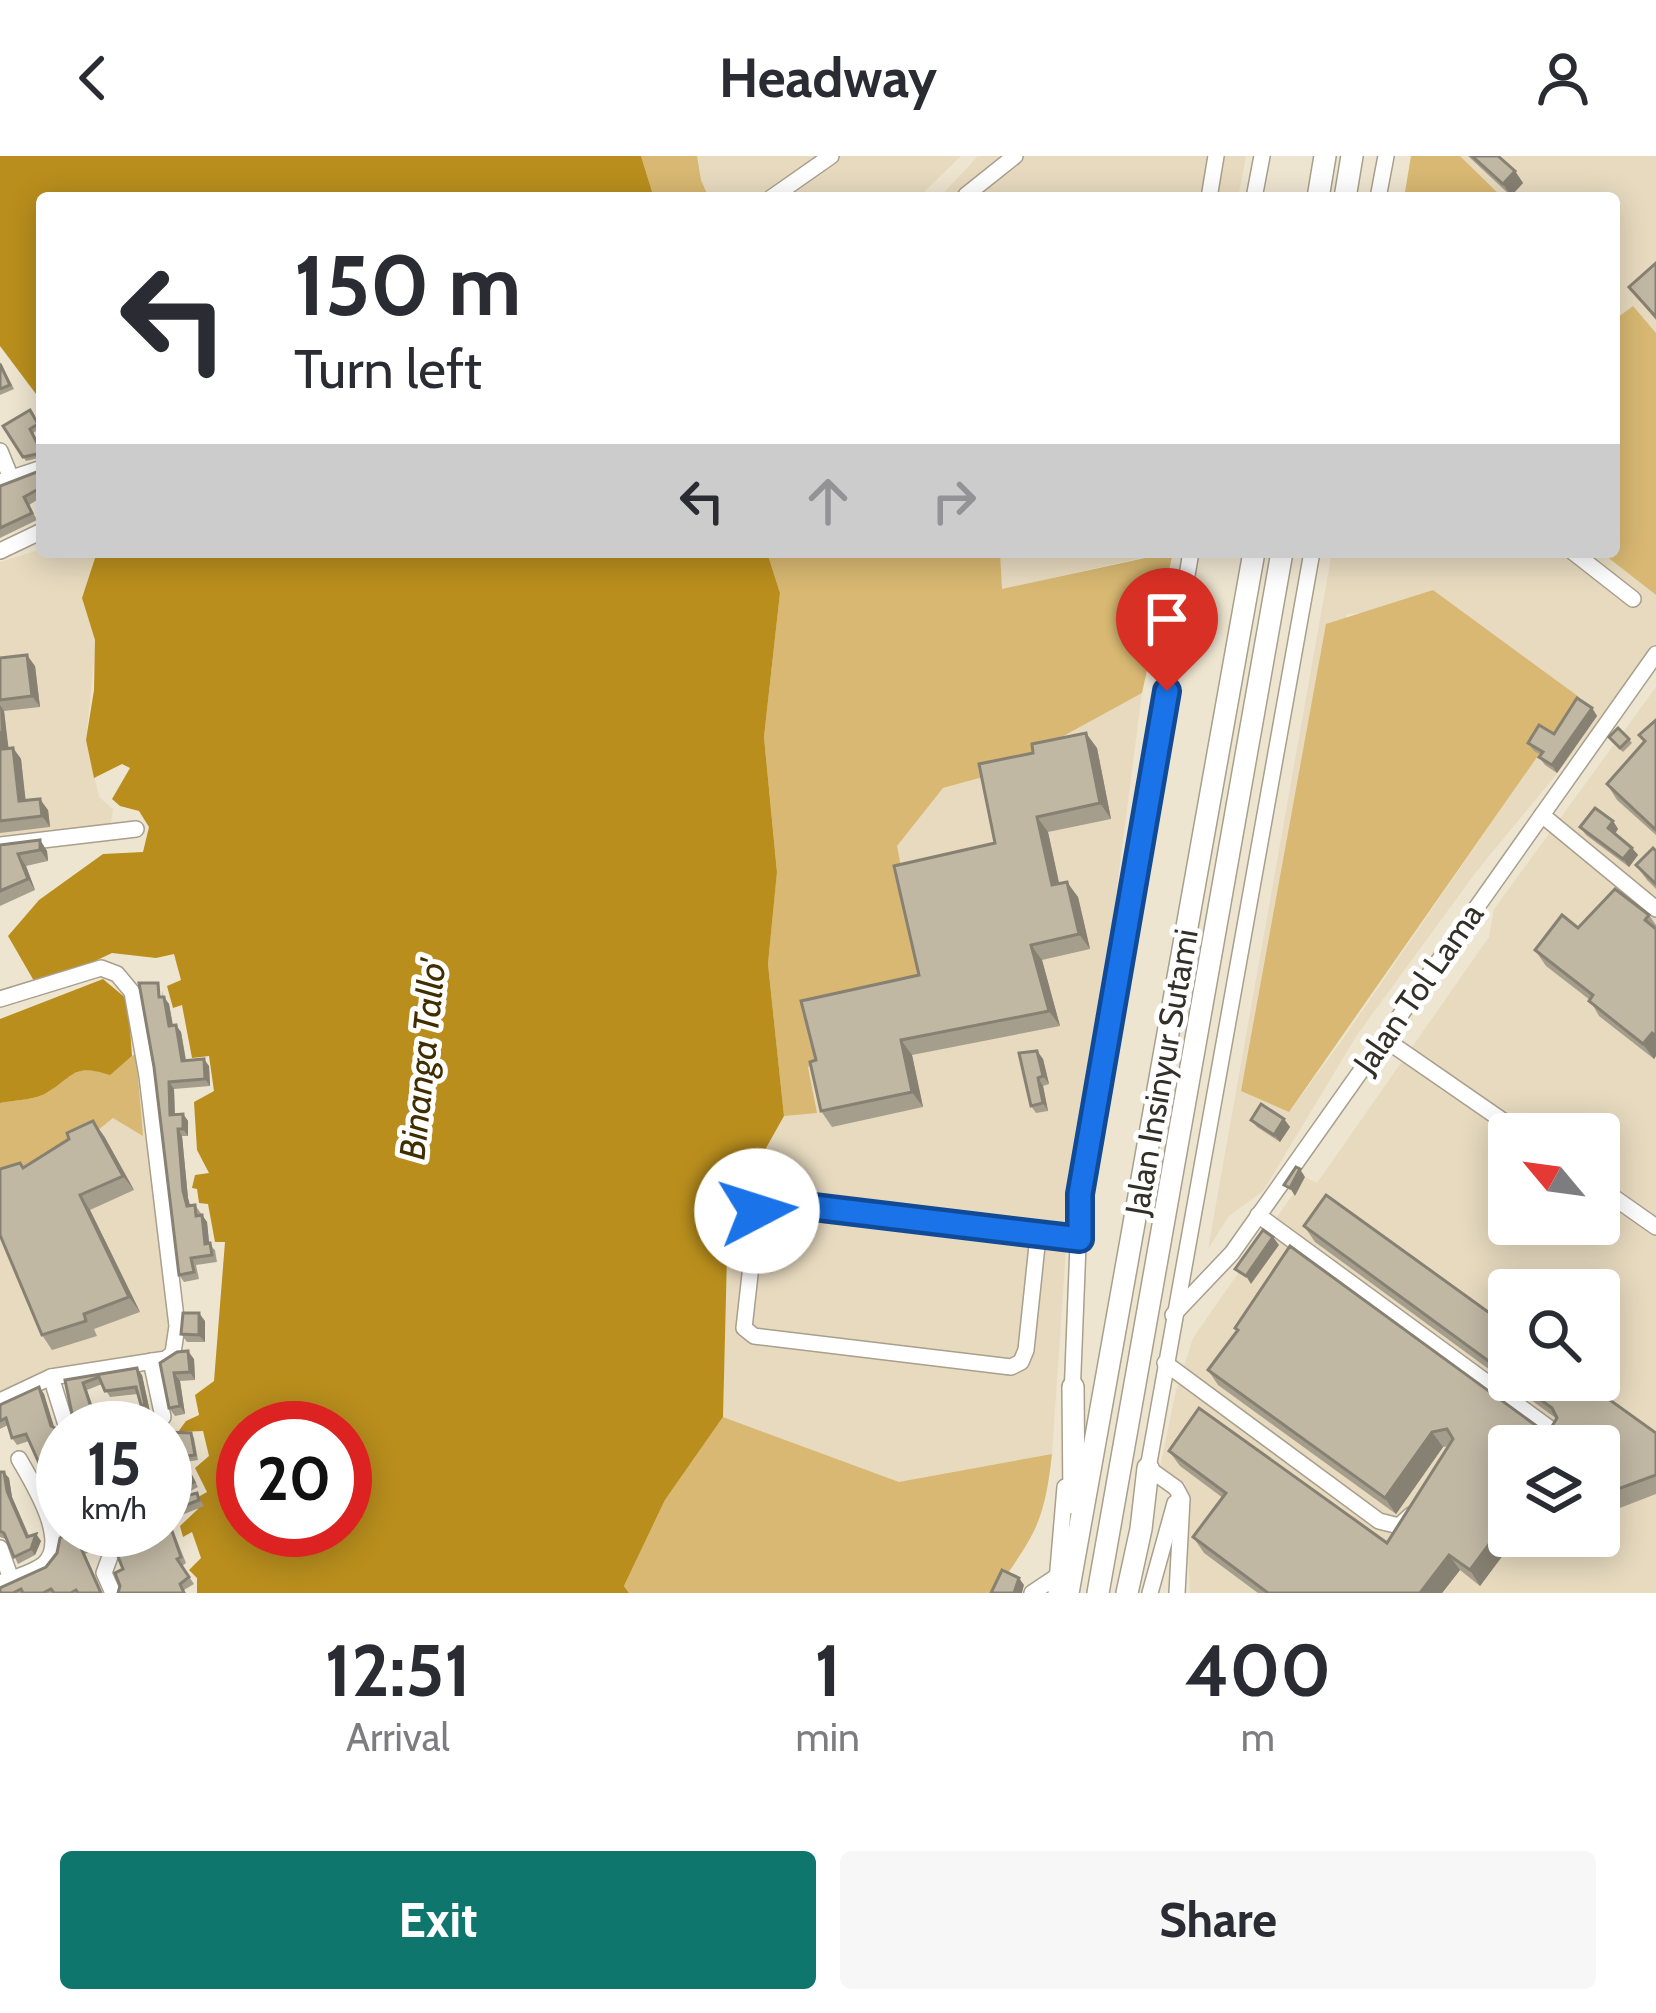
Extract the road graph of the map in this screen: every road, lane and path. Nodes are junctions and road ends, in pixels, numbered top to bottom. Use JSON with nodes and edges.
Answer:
{"nodes":[{"id":1,"x":831,"y":156,"type":"edge"},
{"id":2,"x":1015,"y":156,"type":"edge"},
{"id":3,"x":1216,"y":156,"type":"edge"},
{"id":4,"x":1262,"y":156,"type":"edge"},
{"id":5,"x":1325,"y":156,"type":"edge"},
{"id":6,"x":1352,"y":156,"type":"edge"},
{"id":7,"x":1386,"y":156,"type":"edge"},
{"id":8,"x":780,"y":192,"type":"edge"},
{"id":9,"x":970,"y":192,"type":"edge"},
{"id":10,"x":1210,"y":192,"type":"edge"},
{"id":11,"x":1255,"y":192,"type":"edge"},
{"id":12,"x":1319,"y":192,"type":"edge"},
{"id":13,"x":1346,"y":192,"type":"edge"},
{"id":14,"x":1379,"y":192,"type":"edge"},
{"id":15,"x":0,"y":451,"type":"edge"},
{"id":16,"x":36,"y":470,"type":"edge"},
{"id":17,"x":6,"y":480,"type":"edge"},
{"id":18,"x":36,"y":534,"type":"edge"},
{"id":19,"x":0,"y":551,"type":"edge"},
{"id":20,"x":1191,"y":558,"type":"edge"},
{"id":21,"x":1253,"y":558,"type":"edge"},
{"id":22,"x":1281,"y":558,"type":"edge"},
{"id":23,"x":1311,"y":558,"type":"edge"},
{"id":24,"x":1581,"y":558,"type":"edge"},
{"id":25,"x":1634,"y":599,"type":"dead end"},
{"id":26,"x":1656,"y":654,"type":"edge"},
{"id":27,"x":1542,"y":815,"type":"junction"},
{"id":28,"x":136,"y":830,"type":"dead end"},
{"id":29,"x":0,"y":845,"type":"edge"},
{"id":30,"x":1656,"y":909,"type":"edge"},
{"id":31,"x":0,"y":999,"type":"edge"},
{"id":32,"x":1383,"y":1038,"type":"junction"},
{"id":33,"x":1492,"y":1113,"type":"edge"},
{"id":34,"x":1620,"y":1201,"type":"edge"},
{"id":35,"x":1258,"y":1215,"type":"junction"},
{"id":36,"x":1656,"y":1226,"type":"edge"},
{"id":37,"x":1038,"y":1236,"type":"junction"},
{"id":38,"x":1080,"y":1239,"type":"junction"},
{"id":39,"x":1173,"y":1315,"type":"junction"},
{"id":40,"x":151,"y":1361,"type":"junction"},
{"id":41,"x":1166,"y":1363,"type":"junction"},
{"id":42,"x":51,"y":1377,"type":"junction"},
{"id":43,"x":1073,"y":1387,"type":"joint"},
{"id":44,"x":0,"y":1401,"type":"edge"},
{"id":45,"x":59,"y":1401,"type":"edge"},
{"id":46,"x":160,"y":1401,"type":"edge"},
{"id":47,"x":1546,"y":1425,"type":"edge"},
{"id":48,"x":19,"y":1459,"type":"dead end"},
{"id":49,"x":1148,"y":1468,"type":"junction"},
{"id":50,"x":1176,"y":1488,"type":"junction"},
{"id":51,"x":1426,"y":1492,"type":"edge"},
{"id":52,"x":0,"y":1548,"type":"edge"},
{"id":53,"x":110,"y":1557,"type":"edge"},
{"id":54,"x":1068,"y":1573,"type":"edge"},
{"id":55,"x":5,"y":1581,"type":"edge"},
{"id":56,"x":113,"y":1593,"type":"edge"},
{"id":57,"x":1032,"y":1593,"type":"edge"},
{"id":58,"x":1056,"y":1593,"type":"edge"},
{"id":59,"x":1098,"y":1593,"type":"edge"},
{"id":60,"x":1127,"y":1593,"type":"edge"},
{"id":61,"x":1150,"y":1593,"type":"edge"},
{"id":62,"x":1178,"y":1593,"type":"edge"}],
"edges":[{"from":1,"to":8,"type":"street"},
{"from":2,"to":9,"type":"street"},
{"from":3,"to":10,"type":"street"},
{"from":4,"to":11,"type":"street"},
{"from":5,"to":12,"type":"highway"},
{"from":6,"to":13,"type":"highway"},
{"from":7,"to":14,"type":"street"},
{"from":15,"to":17,"type":"street"},
{"from":16,"to":17,"type":"street"},
{"from":18,"to":19,"type":"street"},
{"from":20,"to":38,"type":"street"},
{"from":21,"to":54,"type":"highway","name":"Jalan Insinyur Sutami"},
{"from":22,"to":59,"type":"highway","name":"Jalan Insinyur Sutami"},
{"from":23,"to":39,"type":"street"},
{"from":24,"to":25,"type":"street"},
{"from":26,"to":27,"type":"street","name":"Jalan Tol Lama"},
{"from":27,"to":30,"type":"street"},
{"from":27,"to":32,"type":"street","name":"Jalan Tol Lama"},
{"from":28,"to":29,"type":"street"},
{"from":31,"to":40,"type":"street"},
{"from":32,"to":33,"type":"street"},
{"from":32,"to":35,"type":"street","name":"Jalan Tol Lama"},
{"from":34,"to":36,"type":"street"},
{"from":35,"to":39,"type":"street","name":"Jalan Tol Lama"},
{"from":35,"to":47,"type":"street"},
{"from":37,"to":37,"type":"street"},
{"from":37,"to":38,"type":"street"},
{"from":38,"to":43,"type":"street"},
{"from":39,"to":41,"type":"street"},
{"from":40,"to":42,"type":"street"},
{"from":40,"to":46,"type":"street"},
{"from":41,"to":49,"type":"street"},
{"from":41,"to":51,"type":"street"},
{"from":42,"to":44,"type":"street"},
{"from":42,"to":45,"type":"street"},
{"from":43,"to":54,"type":"highway"},
{"from":48,"to":55,"type":"street"},
{"from":49,"to":50,"type":"street"},
{"from":49,"to":60,"type":"highway"},
{"from":50,"to":61,"type":"street"},
{"from":50,"to":62,"type":"street"},
{"from":52,"to":55,"type":"street"},
{"from":53,"to":56,"type":"street"},
{"from":54,"to":57,"type":"street"},
{"from":54,"to":58,"type":"street"}]}
